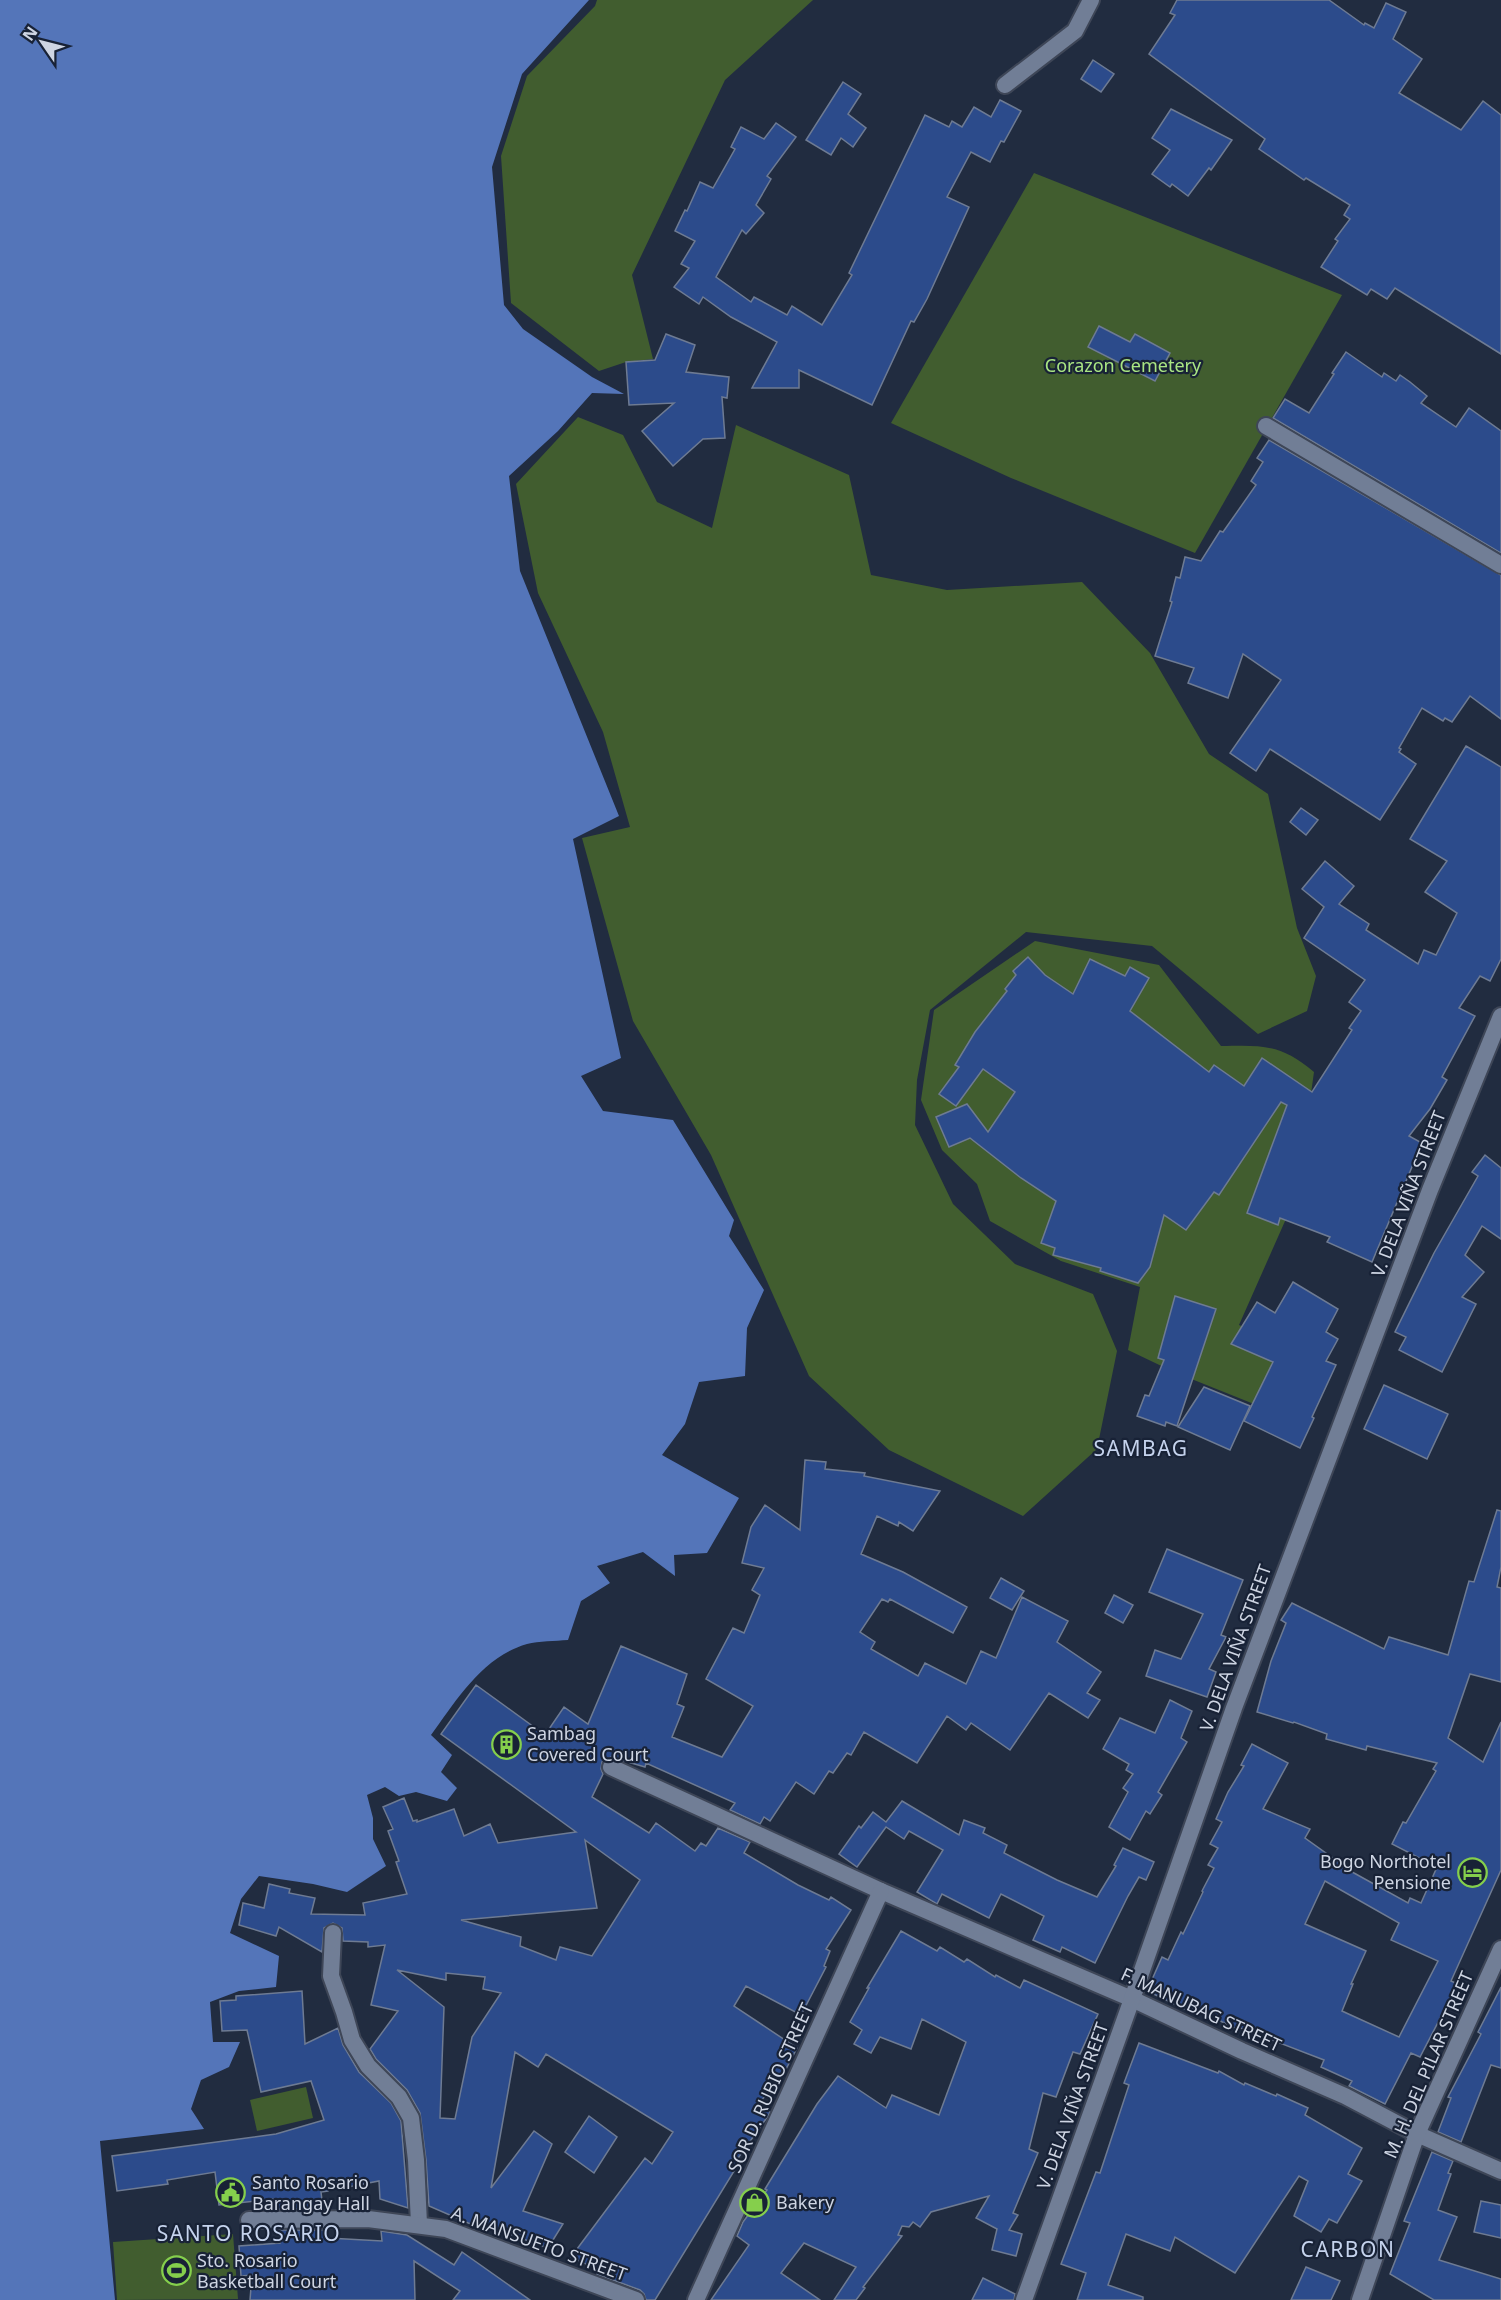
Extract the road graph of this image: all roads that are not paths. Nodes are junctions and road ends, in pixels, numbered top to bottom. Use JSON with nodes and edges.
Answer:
{"nodes":[{"id":1,"x":1091,"y":0,"type":"edge"},
{"id":2,"x":1005,"y":85,"type":"dead end"},
{"id":3,"x":1266,"y":426,"type":"dead end"},
{"id":4,"x":1501,"y":565,"type":"edge"},
{"id":5,"x":1501,"y":1016,"type":"edge"},
{"id":6,"x":611,"y":1767,"type":"dead end"},
{"id":7,"x":881,"y":1892,"type":"junction"},
{"id":8,"x":333,"y":1933,"type":"dead end"},
{"id":9,"x":1501,"y":1949,"type":"edge"},
{"id":10,"x":1132,"y":2000,"type":"junction"},
{"id":11,"x":1417,"y":2134,"type":"junction"},
{"id":12,"x":1501,"y":2171,"type":"edge"},
{"id":13,"x":249,"y":2220,"type":"dead end"},
{"id":14,"x":419,"y":2224,"type":"junction"},
{"id":15,"x":636,"y":2300,"type":"edge"},
{"id":16,"x":696,"y":2300,"type":"edge"},
{"id":17,"x":1024,"y":2300,"type":"edge"},
{"id":18,"x":1360,"y":2300,"type":"edge"}],
"edges":[{"from":1,"to":2,"type":"street"},
{"from":3,"to":4,"type":"street"},
{"from":5,"to":10,"type":"street","name":"V. DELA VIÑA STREET"},
{"from":6,"to":7,"type":"street","name":"F. MANUBAG STREET"},
{"from":7,"to":10,"type":"street","name":"F. MANUBAG STREET"},
{"from":7,"to":16,"type":"street","name":"SOR D. RUBIO STREET"},
{"from":8,"to":14,"type":"street"},
{"from":9,"to":11,"type":"street","name":"M. H. DEL PILAR STREET"},
{"from":10,"to":11,"type":"street","name":"F. MANUBAG STREET"},
{"from":10,"to":17,"type":"street","name":"V. DELA VIÑA STREET"},
{"from":11,"to":12,"type":"street","name":"F. MANUBAG STREET"},
{"from":11,"to":18,"type":"street","name":"M. H. DEL PILAR STREET"},
{"from":13,"to":14,"type":"street","name":"A. MANSUETO STREET"},
{"from":14,"to":15,"type":"street","name":"A. MANSUETO STREET"}]}
